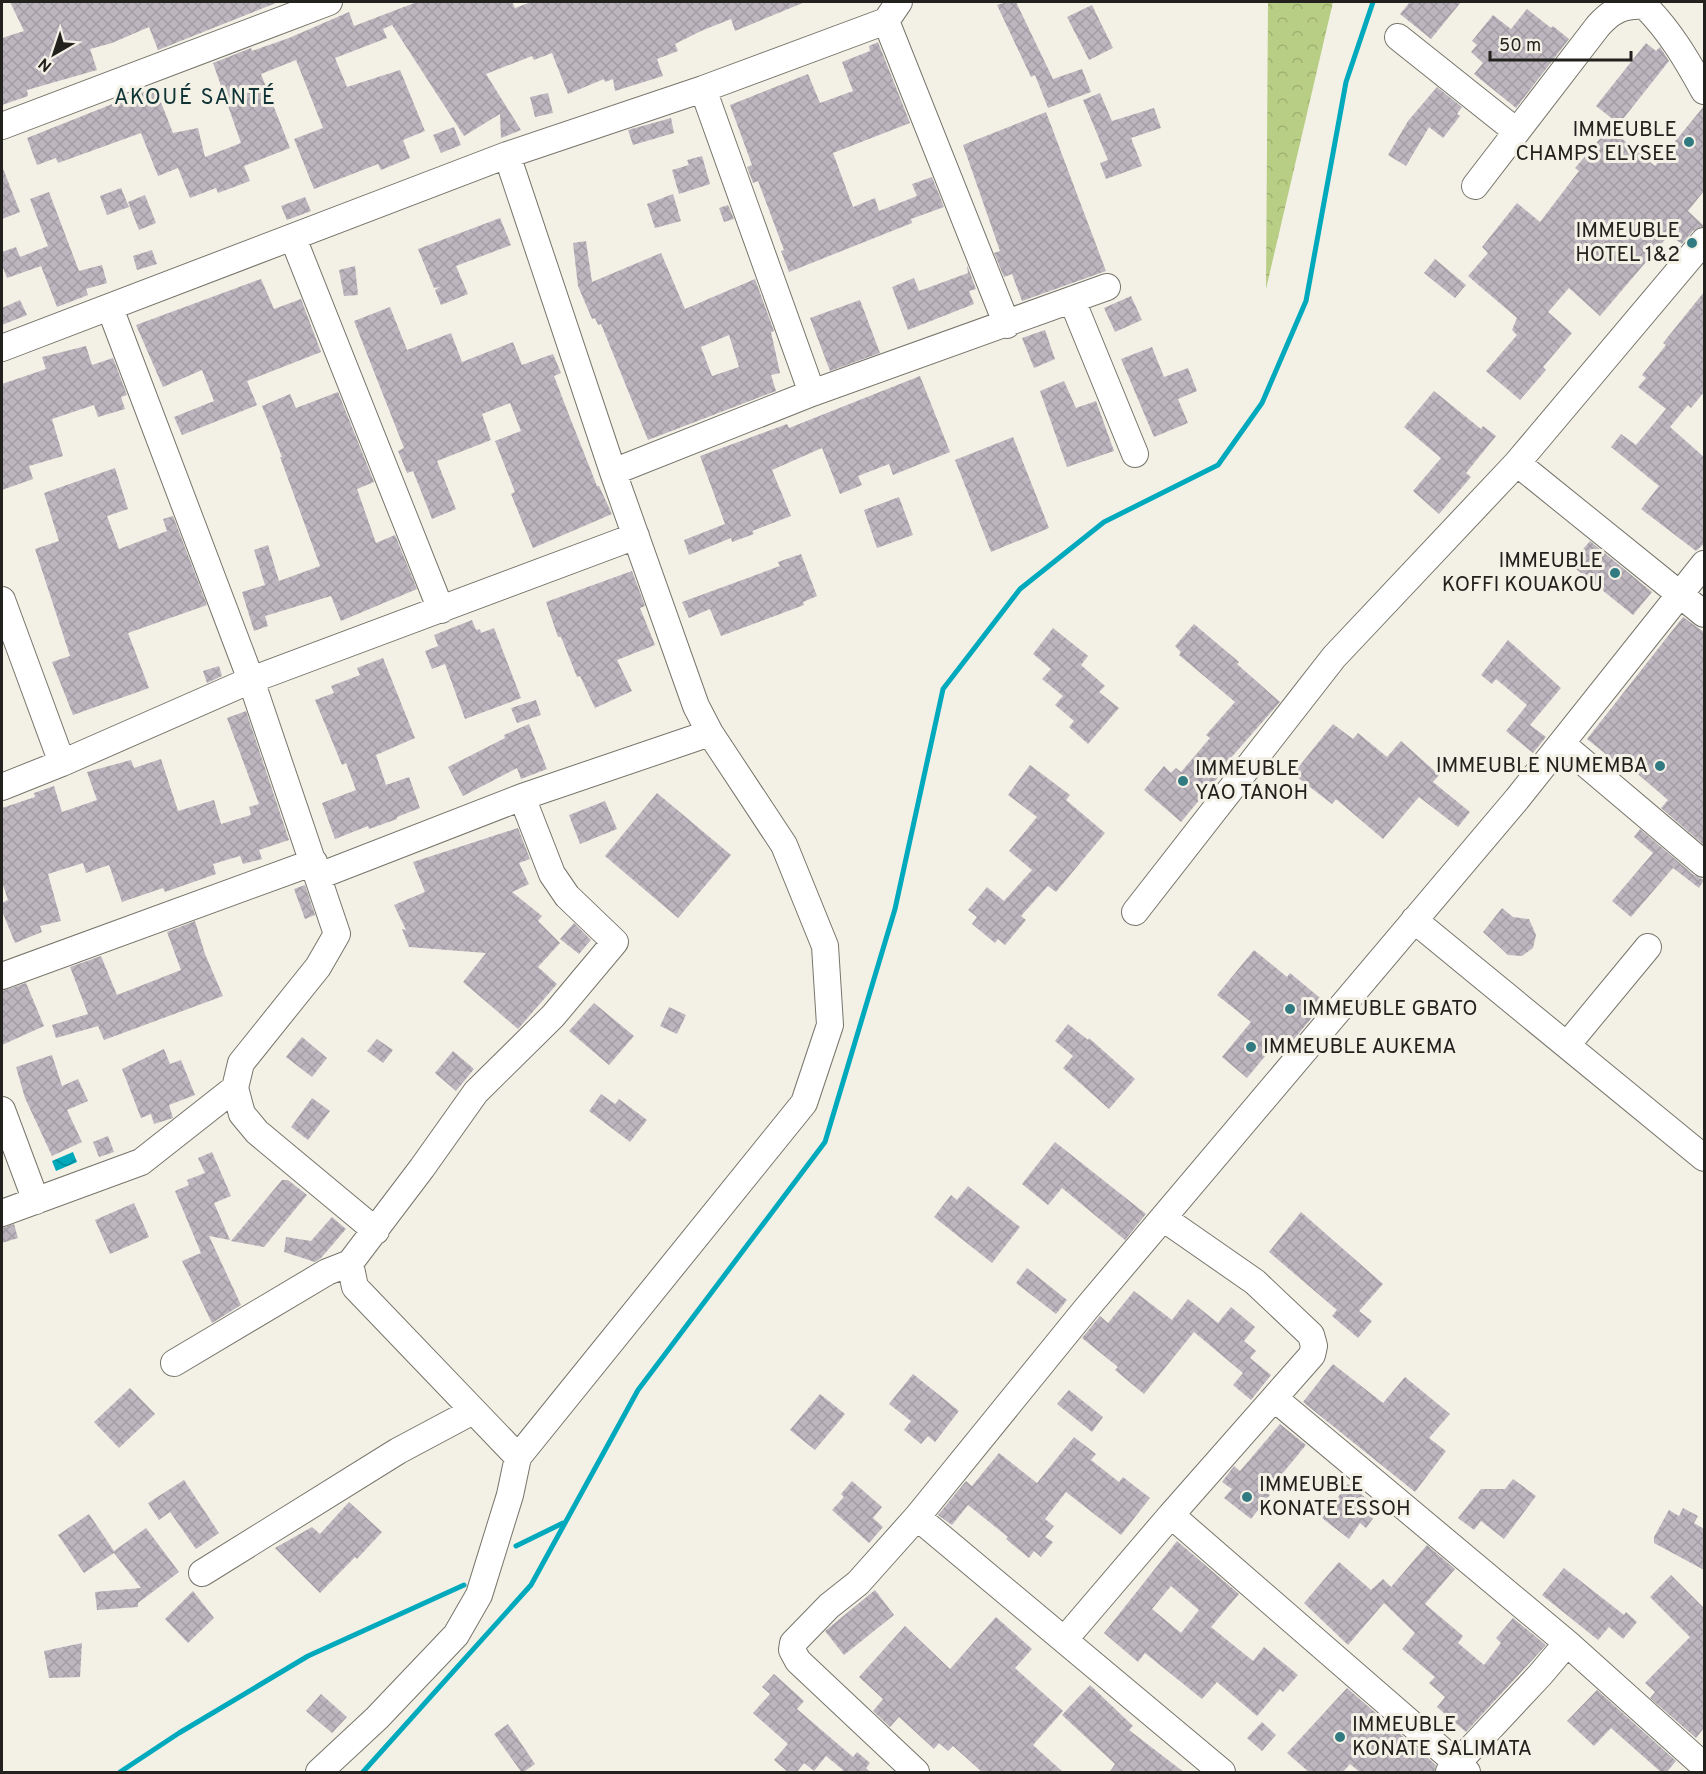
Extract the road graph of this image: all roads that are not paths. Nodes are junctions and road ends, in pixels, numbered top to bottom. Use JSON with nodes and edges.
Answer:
{"nodes":[{"id":1,"x":329,"y":2,"type":"edge"},
{"id":2,"x":892,"y":11,"type":"edge"},
{"id":3,"x":1398,"y":37,"type":"dead end"},
{"id":4,"x":703,"y":89,"type":"junction"},
{"id":5,"x":1704,"y":91,"type":"edge"},
{"id":6,"x":2,"y":126,"type":"edge"},
{"id":7,"x":1516,"y":131,"type":"junction"},
{"id":8,"x":507,"y":155,"type":"junction"},
{"id":9,"x":1475,"y":186,"type":"dead end"},
{"id":10,"x":293,"y":238,"type":"junction"},
{"id":11,"x":1704,"y":241,"type":"edge"},
{"id":12,"x":1107,"y":287,"type":"dead end"},
{"id":13,"x":1072,"y":300,"type":"junction"},
{"id":14,"x":110,"y":308,"type":"junction"},
{"id":15,"x":1007,"y":325,"type":"junction"},
{"id":16,"x":2,"y":348,"type":"edge"},
{"id":17,"x":813,"y":393,"type":"junction"},
{"id":18,"x":1135,"y":454,"type":"dead end"},
{"id":19,"x":1517,"y":463,"type":"junction"},
{"id":20,"x":613,"y":472,"type":"junction"},
{"id":21,"x":636,"y":536,"type":"junction"},
{"id":22,"x":1704,"y":564,"type":"edge"},
{"id":23,"x":1680,"y":595,"type":"junction"},
{"id":24,"x":2,"y":600,"type":"edge"},
{"id":25,"x":441,"y":610,"type":"junction"},
{"id":26,"x":1704,"y":615,"type":"edge"},
{"id":27,"x":250,"y":680,"type":"junction"},
{"id":28,"x":710,"y":734,"type":"junction"},
{"id":29,"x":1562,"y":744,"type":"junction"},
{"id":30,"x":62,"y":764,"type":"junction"},
{"id":31,"x":2,"y":787,"type":"edge"},
{"id":32,"x":522,"y":797,"type":"junction"},
{"id":33,"x":1704,"y":864,"type":"edge"},
{"id":34,"x":316,"y":869,"type":"junction"},
{"id":35,"x":1135,"y":912,"type":"dead end"},
{"id":36,"x":1414,"y":920,"type":"junction"},
{"id":37,"x":1648,"y":947,"type":"dead end"},
{"id":38,"x":2,"y":976,"type":"edge"},
{"id":39,"x":1567,"y":1045,"type":"junction"},
{"id":40,"x":234,"y":1088,"type":"junction"},
{"id":41,"x":2,"y":1110,"type":"edge"},
{"id":42,"x":1704,"y":1158,"type":"edge"},
{"id":43,"x":36,"y":1201,"type":"junction"},
{"id":44,"x":2,"y":1213,"type":"edge"},
{"id":45,"x":1163,"y":1218,"type":"junction"},
{"id":46,"x":376,"y":1231,"type":"junction"},
{"id":47,"x":350,"y":1263,"type":"junction"},
{"id":48,"x":174,"y":1363,"type":"dead end"},
{"id":49,"x":1274,"y":1398,"type":"junction"},
{"id":50,"x":473,"y":1411,"type":"junction"},
{"id":51,"x":518,"y":1457,"type":"junction"},
{"id":52,"x":1171,"y":1515,"type":"junction"},
{"id":53,"x":917,"y":1517,"type":"junction"},
{"id":54,"x":202,"y":1573,"type":"dead end"},
{"id":55,"x":1065,"y":1638,"type":"junction"},
{"id":56,"x":1567,"y":1643,"type":"junction"},
{"id":57,"x":1704,"y":1766,"type":"edge"},
{"id":58,"x":1458,"y":1769,"type":"edge"},
{"id":59,"x":319,"y":1773,"type":"edge"},
{"id":60,"x":916,"y":1773,"type":"edge"},
{"id":61,"x":1222,"y":1773,"type":"edge"}],
"edges":[{"from":1,"to":6,"type":"street"},
{"from":2,"to":4,"type":"street"},
{"from":2,"to":15,"type":"street"},
{"from":3,"to":7,"type":"street"},
{"from":4,"to":8,"type":"street"},
{"from":4,"to":17,"type":"street"},
{"from":5,"to":7,"type":"street"},
{"from":7,"to":9,"type":"street"},
{"from":8,"to":10,"type":"street"},
{"from":8,"to":20,"type":"street"},
{"from":10,"to":14,"type":"street"},
{"from":10,"to":25,"type":"street"},
{"from":11,"to":19,"type":"street"},
{"from":12,"to":13,"type":"street"},
{"from":13,"to":15,"type":"street"},
{"from":13,"to":18,"type":"street"},
{"from":14,"to":16,"type":"street"},
{"from":14,"to":27,"type":"street"},
{"from":15,"to":17,"type":"street"},
{"from":17,"to":20,"type":"street"},
{"from":19,"to":23,"type":"street"},
{"from":19,"to":35,"type":"street"},
{"from":20,"to":21,"type":"street"},
{"from":21,"to":25,"type":"street"},
{"from":21,"to":28,"type":"street"},
{"from":22,"to":23,"type":"street"},
{"from":23,"to":26,"type":"street"},
{"from":23,"to":29,"type":"street"},
{"from":24,"to":30,"type":"street"},
{"from":25,"to":27,"type":"street"},
{"from":27,"to":30,"type":"street"},
{"from":27,"to":34,"type":"street"},
{"from":28,"to":32,"type":"street"},
{"from":28,"to":51,"type":"street"},
{"from":29,"to":33,"type":"street"},
{"from":29,"to":36,"type":"street"},
{"from":30,"to":31,"type":"street"},
{"from":32,"to":34,"type":"street"},
{"from":32,"to":46,"type":"street"},
{"from":34,"to":38,"type":"street"},
{"from":34,"to":40,"type":"street"},
{"from":36,"to":39,"type":"street"},
{"from":36,"to":45,"type":"street"},
{"from":37,"to":39,"type":"street"},
{"from":39,"to":42,"type":"street"},
{"from":40,"to":43,"type":"street"},
{"from":40,"to":46,"type":"street"},
{"from":41,"to":43,"type":"street"},
{"from":43,"to":44,"type":"street"},
{"from":45,"to":49,"type":"street"},
{"from":45,"to":53,"type":"street"},
{"from":46,"to":47,"type":"street"},
{"from":47,"to":48,"type":"street"},
{"from":47,"to":50,"type":"street"},
{"from":49,"to":52,"type":"street"},
{"from":49,"to":56,"type":"street"},
{"from":50,"to":51,"type":"street"},
{"from":50,"to":54,"type":"street"},
{"from":51,"to":59,"type":"street"},
{"from":52,"to":55,"type":"street"},
{"from":52,"to":58,"type":"street"},
{"from":53,"to":55,"type":"street"},
{"from":53,"to":60,"type":"street"},
{"from":55,"to":61,"type":"street"},
{"from":56,"to":57,"type":"street"},
{"from":56,"to":58,"type":"street"}]}
